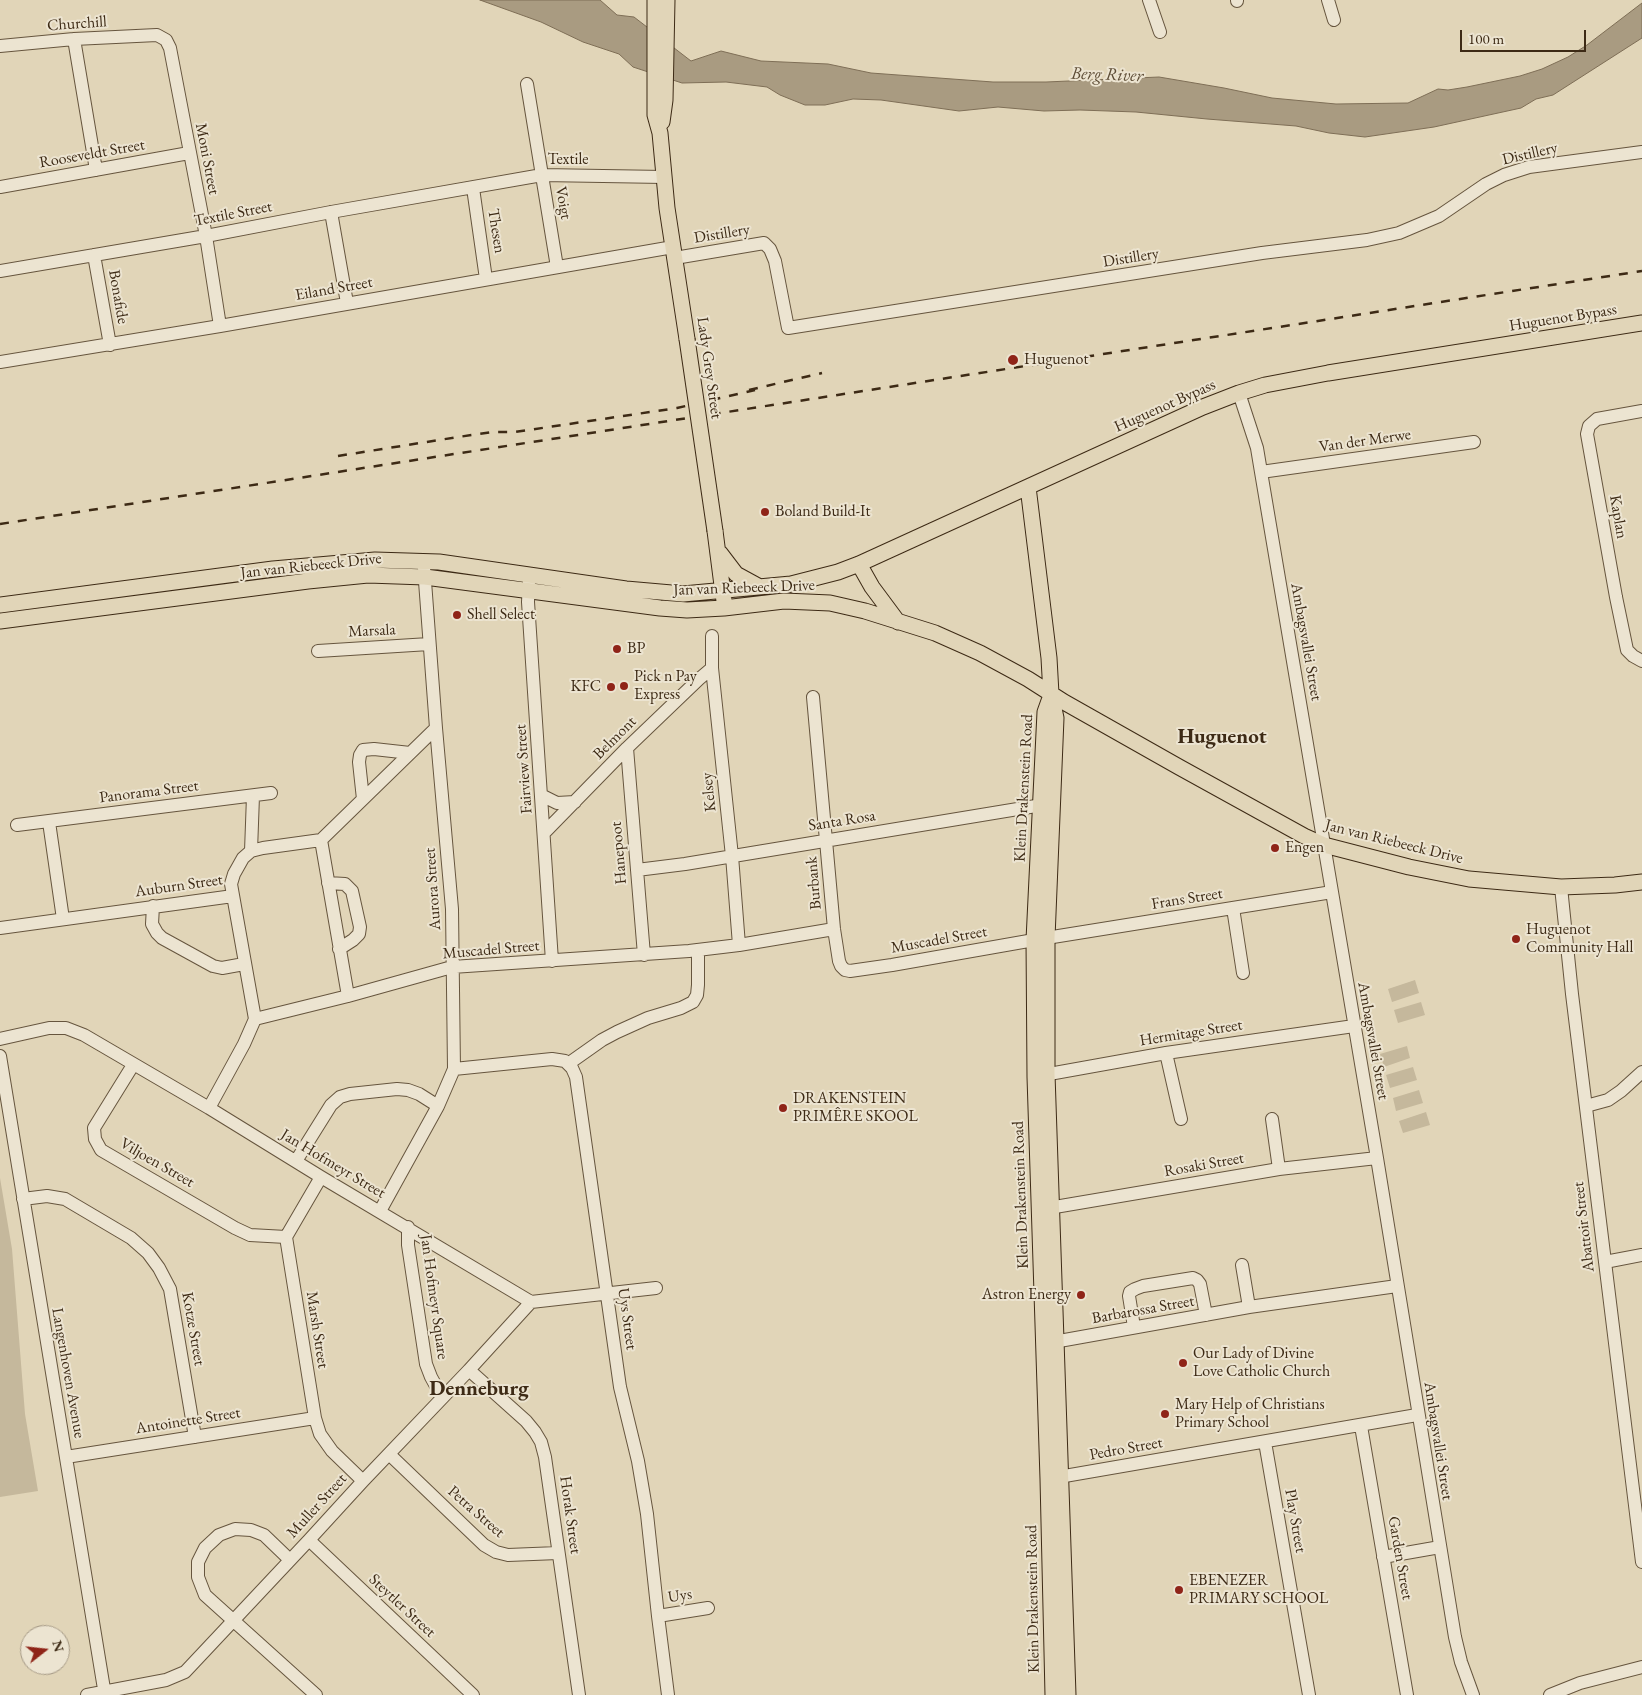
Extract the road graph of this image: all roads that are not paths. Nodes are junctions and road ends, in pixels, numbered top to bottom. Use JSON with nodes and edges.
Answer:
{"nodes":[{"id":1,"x":1148,"y":0,"type":"edge"},
{"id":2,"x":1328,"y":0,"type":"edge"},
{"id":3,"x":661,"y":1,"type":"edge"},
{"id":4,"x":1334,"y":20,"type":"dead end"},
{"id":5,"x":1160,"y":32,"type":"dead end"},
{"id":6,"x":157,"y":35,"type":"joint"},
{"id":7,"x":74,"y":39,"type":"junction"},
{"id":8,"x":0,"y":46,"type":"edge"},
{"id":9,"x":527,"y":84,"type":"dead end"},
{"id":10,"x":1642,"y":152,"type":"edge"},
{"id":11,"x":189,"y":153,"type":"junction"},
{"id":12,"x":96,"y":170,"type":"junction"},
{"id":13,"x":542,"y":176,"type":"junction"},
{"id":14,"x":664,"y":177,"type":"junction"},
{"id":15,"x":0,"y":187,"type":"edge"},
{"id":16,"x":473,"y":188,"type":"junction"},
{"id":17,"x":330,"y":212,"type":"junction"},
{"id":18,"x":206,"y":236,"type":"junction"},
{"id":19,"x":674,"y":252,"type":"junction"},
{"id":20,"x":94,"y":255,"type":"junction"},
{"id":21,"x":557,"y":267,"type":"junction"},
{"id":22,"x":0,"y":271,"type":"edge"},
{"id":23,"x":486,"y":279,"type":"junction"},
{"id":24,"x":347,"y":304,"type":"junction"},
{"id":25,"x":1642,"y":323,"type":"edge"},
{"id":26,"x":220,"y":326,"type":"junction"},
{"id":27,"x":110,"y":344,"type":"junction"},
{"id":28,"x":0,"y":362,"type":"edge"},
{"id":29,"x":1239,"y":393,"type":"junction"},
{"id":30,"x":1642,"y":411,"type":"edge"},
{"id":31,"x":1474,"y":442,"type":"dead end"},
{"id":32,"x":1261,"y":472,"type":"junction"},
{"id":33,"x":1028,"y":487,"type":"junction"},
{"id":34,"x":718,"y":550,"type":"junction"},
{"id":35,"x":424,"y":560,"type":"junction"},
{"id":36,"x":859,"y":564,"type":"junction"},
{"id":37,"x":425,"y":577,"type":"junction"},
{"id":38,"x":529,"y":583,"type":"junction"},
{"id":39,"x":760,"y":587,"type":"junction"},
{"id":40,"x":723,"y":591,"type":"junction"},
{"id":41,"x":0,"y":605,"type":"edge"},
{"id":42,"x":724,"y":608,"type":"junction"},
{"id":43,"x":0,"y":622,"type":"edge"},
{"id":44,"x":898,"y":622,"type":"junction"},
{"id":45,"x":712,"y":636,"type":"dead end"},
{"id":46,"x":429,"y":644,"type":"junction"},
{"id":47,"x":318,"y":651,"type":"dead end"},
{"id":48,"x":1642,"y":661,"type":"edge"},
{"id":49,"x":712,"y":668,"type":"junction"},
{"id":50,"x":1052,"y":694,"type":"junction"},
{"id":51,"x":813,"y":697,"type":"dead end"},
{"id":52,"x":436,"y":728,"type":"junction"},
{"id":53,"x":627,"y":748,"type":"junction"},
{"id":54,"x":410,"y":752,"type":"junction"},
{"id":55,"x":271,"y":793,"type":"dead end"},
{"id":56,"x":542,"y":795,"type":"junction"},
{"id":57,"x":253,"y":796,"type":"junction"},
{"id":58,"x":363,"y":799,"type":"junction"},
{"id":59,"x":575,"y":802,"type":"junction"},
{"id":60,"x":1047,"y":804,"type":"junction"},
{"id":61,"x":49,"y":822,"type":"junction"},
{"id":62,"x":16,"y":825,"type":"dead end"},
{"id":63,"x":544,"y":833,"type":"junction"},
{"id":64,"x":321,"y":840,"type":"junction"},
{"id":65,"x":827,"y":840,"type":"junction"},
{"id":66,"x":1324,"y":845,"type":"junction"},
{"id":67,"x":251,"y":851,"type":"junction"},
{"id":68,"x":732,"y":856,"type":"junction"},
{"id":69,"x":637,"y":870,"type":"junction"},
{"id":70,"x":1642,"y":882,"type":"edge"},
{"id":71,"x":328,"y":883,"type":"junction"},
{"id":72,"x":1562,"y":887,"type":"junction"},
{"id":73,"x":1332,"y":892,"type":"junction"},
{"id":74,"x":233,"y":896,"type":"junction"},
{"id":75,"x":152,"y":906,"type":"junction"},
{"id":76,"x":1233,"y":908,"type":"junction"},
{"id":77,"x":63,"y":919,"type":"junction"},
{"id":78,"x":0,"y":928,"type":"edge"},
{"id":79,"x":834,"y":929,"type":"junction"},
{"id":80,"x":1040,"y":939,"type":"junction"},
{"id":81,"x":739,"y":945,"type":"junction"},
{"id":82,"x":339,"y":948,"type":"junction"},
{"id":83,"x":698,"y":950,"type":"junction"},
{"id":84,"x":644,"y":955,"type":"junction"},
{"id":85,"x":552,"y":961,"type":"junction"},
{"id":86,"x":244,"y":964,"type":"junction"},
{"id":87,"x":452,"y":967,"type":"junction"},
{"id":88,"x":850,"y":971,"type":"joint"},
{"id":89,"x":1243,"y":973,"type":"dead end"},
{"id":90,"x":348,"y":996,"type":"junction"},
{"id":91,"x":255,"y":1019,"type":"junction"},
{"id":92,"x":1354,"y":1026,"type":"junction"},
{"id":93,"x":0,"y":1039,"type":"edge"},
{"id":94,"x":1166,"y":1052,"type":"junction"},
{"id":95,"x":0,"y":1056,"type":"edge"},
{"id":96,"x":568,"y":1064,"type":"junction"},
{"id":97,"x":133,"y":1065,"type":"junction"},
{"id":98,"x":454,"y":1069,"type":"junction"},
{"id":99,"x":1642,"y":1072,"type":"edge"},
{"id":100,"x":1041,"y":1076,"type":"junction"},
{"id":101,"x":438,"y":1106,"type":"junction"},
{"id":102,"x":1586,"y":1106,"type":"junction"},
{"id":103,"x":208,"y":1108,"type":"junction"},
{"id":104,"x":1180,"y":1119,"type":"dead end"},
{"id":105,"x":1272,"y":1119,"type":"dead end"},
{"id":106,"x":1377,"y":1158,"type":"junction"},
{"id":107,"x":296,"y":1161,"type":"junction"},
{"id":108,"x":1279,"y":1169,"type":"junction"},
{"id":109,"x":321,"y":1177,"type":"junction"},
{"id":110,"x":23,"y":1199,"type":"junction"},
{"id":111,"x":1045,"y":1208,"type":"junction"},
{"id":112,"x":380,"y":1211,"type":"junction"},
{"id":113,"x":408,"y":1227,"type":"junction"},
{"id":114,"x":286,"y":1237,"type":"junction"},
{"id":115,"x":1642,"y":1255,"type":"edge"},
{"id":116,"x":1605,"y":1262,"type":"junction"},
{"id":117,"x":1242,"y":1265,"type":"dead end"},
{"id":118,"x":1397,"y":1286,"type":"junction"},
{"id":119,"x":656,"y":1288,"type":"dead end"},
{"id":120,"x":607,"y":1294,"type":"junction"},
{"id":121,"x":531,"y":1302,"type":"junction"},
{"id":122,"x":1249,"y":1308,"type":"junction"},
{"id":123,"x":1206,"y":1315,"type":"junction"},
{"id":124,"x":1134,"y":1327,"type":"junction"},
{"id":125,"x":1050,"y":1343,"type":"junction"},
{"id":126,"x":468,"y":1370,"type":"junction"},
{"id":127,"x":442,"y":1397,"type":"junction"},
{"id":128,"x":1417,"y":1415,"type":"junction"},
{"id":129,"x":315,"y":1418,"type":"junction"},
{"id":130,"x":1360,"y":1426,"type":"junction"},
{"id":131,"x":195,"y":1437,"type":"junction"},
{"id":132,"x":1265,"y":1442,"type":"junction"},
{"id":133,"x":389,"y":1454,"type":"junction"},
{"id":134,"x":66,"y":1457,"type":"junction"},
{"id":135,"x":1055,"y":1478,"type":"junction"},
{"id":136,"x":363,"y":1481,"type":"junction"},
{"id":137,"x":1638,"y":1497,"type":"edge"},
{"id":138,"x":309,"y":1540,"type":"junction"},
{"id":139,"x":1440,"y":1547,"type":"junction"},
{"id":140,"x":558,"y":1553,"type":"junction"},
{"id":141,"x":1383,"y":1557,"type":"junction"},
{"id":142,"x":290,"y":1560,"type":"junction"},
{"id":143,"x":1642,"y":1562,"type":"edge"},
{"id":144,"x":708,"y":1608,"type":"dead end"},
{"id":145,"x":658,"y":1616,"type":"junction"},
{"id":146,"x":233,"y":1621,"type":"junction"},
{"id":147,"x":1642,"y":1667,"type":"edge"},
{"id":148,"x":1581,"y":1689,"type":"edge"},
{"id":149,"x":104,"y":1694,"type":"edge"},
{"id":150,"x":87,"y":1695,"type":"edge"},
{"id":151,"x":316,"y":1695,"type":"edge"},
{"id":152,"x":473,"y":1695,"type":"edge"},
{"id":153,"x":579,"y":1695,"type":"edge"},
{"id":154,"x":668,"y":1695,"type":"edge"},
{"id":155,"x":1053,"y":1695,"type":"edge"},
{"id":156,"x":1068,"y":1695,"type":"edge"},
{"id":157,"x":1309,"y":1695,"type":"edge"},
{"id":158,"x":1407,"y":1695,"type":"edge"},
{"id":159,"x":1473,"y":1695,"type":"edge"},
{"id":160,"x":1550,"y":1695,"type":"edge"}],
"edges":[{"from":1,"to":5,"type":"street"},
{"from":2,"to":4,"type":"street"},
{"from":3,"to":14,"type":"main road","name":"Lady Grey Street"},
{"from":6,"to":7,"type":"street","name":"Churchill"},
{"from":6,"to":11,"type":"street","name":"Moni Street"},
{"from":7,"to":8,"type":"street","name":"Churchill"},
{"from":7,"to":12,"type":"street"},
{"from":9,"to":13,"type":"street","name":"Voigt"},
{"from":10,"to":19,"type":"street","name":"Distillery"},
{"from":11,"to":12,"type":"street","name":"Rooseveldt Street"},
{"from":11,"to":18,"type":"street","name":"Moni Street"},
{"from":12,"to":15,"type":"street","name":"Rooseveldt Street"},
{"from":13,"to":14,"type":"street","name":"Textile"},
{"from":13,"to":16,"type":"street","name":"Textile"},
{"from":13,"to":21,"type":"street","name":"Voigt"},
{"from":14,"to":19,"type":"main road","name":"Lady Grey Street"},
{"from":16,"to":17,"type":"street","name":"Textile Street"},
{"from":16,"to":23,"type":"street","name":"Thesen"},
{"from":17,"to":18,"type":"street","name":"Textile Street"},
{"from":17,"to":24,"type":"street"},
{"from":18,"to":20,"type":"street","name":"Textile Street"},
{"from":18,"to":26,"type":"street","name":"Moni Street"},
{"from":19,"to":21,"type":"street","name":"Eiland Street"},
{"from":19,"to":34,"type":"main road","name":"Lady Grey Street","bridge":true},
{"from":20,"to":22,"type":"street","name":"Textile Street"},
{"from":20,"to":27,"type":"street","name":"Bonafide"},
{"from":21,"to":23,"type":"street","name":"Eiland Street"},
{"from":23,"to":24,"type":"street","name":"Eiland Street"},
{"from":24,"to":26,"type":"street","name":"Eiland Street"},
{"from":25,"to":29,"type":"main road","name":"Huguenot Bypass"},
{"from":26,"to":27,"type":"street","name":"Eiland Street"},
{"from":27,"to":28,"type":"street","name":"Eiland Street"},
{"from":29,"to":32,"type":"street","name":"Ambagsvallei Street"},
{"from":29,"to":33,"type":"main road","name":"Huguenot Bypass"},
{"from":30,"to":48,"type":"street","name":"Kaplan"},
{"from":31,"to":32,"type":"street","name":"Van der Merwe"},
{"from":32,"to":66,"type":"street","name":"Ambagsvallei Street"},
{"from":33,"to":36,"type":"main road","name":"Huguenot Bypass"},
{"from":33,"to":50,"type":"main road","name":"Klein Drakenstein Road"},
{"from":34,"to":39,"type":"main road"},
{"from":34,"to":40,"type":"main road","name":"Lady Grey Street"},
{"from":35,"to":37,"type":"street","name":"Aurora Street"},
{"from":35,"to":38,"type":"main road","name":"Jan van Riebeeck Drive"},
{"from":35,"to":41,"type":"main road","name":"Jan van Riebeeck Drive"},
{"from":36,"to":39,"type":"main road","name":"Huguenot Bypass"},
{"from":36,"to":44,"type":"main road"},
{"from":37,"to":38,"type":"main road","name":"Jan van Riebeeck Drive"},
{"from":37,"to":43,"type":"main road","name":"Jan van Riebeeck Drive"},
{"from":37,"to":46,"type":"street","name":"Aurora Street"},
{"from":38,"to":40,"type":"main road","name":"Jan van Riebeeck Drive"},
{"from":38,"to":42,"type":"main road","name":"Jan van Riebeeck Drive"},
{"from":38,"to":56,"type":"street","name":"Fairview Street"},
{"from":39,"to":40,"type":"main road","name":"Huguenot Bypass"},
{"from":40,"to":42,"type":"main road","name":"Lady Grey Street"},
{"from":42,"to":44,"type":"main road","name":"Jan van Riebeeck Drive"},
{"from":44,"to":50,"type":"main road","name":"Jan van Riebeeck Drive"},
{"from":45,"to":49,"type":"street","name":"Kelsey"},
{"from":46,"to":47,"type":"street","name":"Marsala"},
{"from":46,"to":52,"type":"street","name":"Aurora Street"},
{"from":49,"to":53,"type":"street","name":"Belmont"},
{"from":49,"to":68,"type":"street","name":"Kelsey"},
{"from":50,"to":60,"type":"main road","name":"Klein Drakenstein Road"},
{"from":50,"to":66,"type":"main road","name":"Jan van Riebeeck Drive"},
{"from":51,"to":65,"type":"street","name":"Burbank"},
{"from":52,"to":54,"type":"street"},
{"from":52,"to":87,"type":"street","name":"Aurora Street"},
{"from":53,"to":59,"type":"street","name":"Belmont"},
{"from":53,"to":69,"type":"street","name":"Hanepoot"},
{"from":54,"to":58,"type":"street"},
{"from":54,"to":58,"type":"street"},
{"from":55,"to":57,"type":"street","name":"Panorama Street"},
{"from":56,"to":59,"type":"street"},
{"from":56,"to":63,"type":"street","name":"Fairview Street"},
{"from":57,"to":61,"type":"street","name":"Panorama Street"},
{"from":57,"to":67,"type":"street"},
{"from":58,"to":64,"type":"street"},
{"from":59,"to":63,"type":"street","name":"Belmont"},
{"from":60,"to":65,"type":"street","name":"Santa Rosa"},
{"from":60,"to":80,"type":"main road","name":"Klein Drakenstein Road"},
{"from":61,"to":62,"type":"street","name":"Panorama Street"},
{"from":61,"to":77,"type":"street"},
{"from":63,"to":85,"type":"street","name":"Fairview Street"},
{"from":64,"to":67,"type":"street"},
{"from":64,"to":71,"type":"street"},
{"from":65,"to":68,"type":"street","name":"Santa Rosa"},
{"from":65,"to":79,"type":"street","name":"Burbank"},
{"from":66,"to":72,"type":"main road","name":"Jan van Riebeeck Drive"},
{"from":66,"to":73,"type":"street","name":"Ambagsvallei Street"},
{"from":67,"to":74,"type":"street","name":"Auburn Street"},
{"from":68,"to":69,"type":"street","name":"Santa Rosa"},
{"from":68,"to":81,"type":"street","name":"Kelsey"},
{"from":69,"to":84,"type":"street","name":"Hanepoot"},
{"from":70,"to":72,"type":"main road","name":"Jan van Riebeeck Drive"},
{"from":71,"to":82,"type":"street"},
{"from":71,"to":82,"type":"street"},
{"from":72,"to":102,"type":"street","name":"Abattoir Street"},
{"from":73,"to":76,"type":"street","name":"Frans Street"},
{"from":73,"to":92,"type":"street","name":"Ambagsvallei Street"},
{"from":74,"to":75,"type":"street","name":"Auburn Street"},
{"from":74,"to":86,"type":"street"},
{"from":75,"to":77,"type":"street","name":"Auburn Street"},
{"from":75,"to":86,"type":"street"},
{"from":76,"to":80,"type":"street","name":"Frans Street"},
{"from":76,"to":89,"type":"street"},
{"from":77,"to":78,"type":"street","name":"Auburn Street"},
{"from":79,"to":81,"type":"street","name":"Muscadel Street"},
{"from":79,"to":88,"type":"street","name":"Burbank"},
{"from":80,"to":88,"type":"street","name":"Muscadel Street"},
{"from":80,"to":100,"type":"main road","name":"Klein Drakenstein Road"},
{"from":81,"to":83,"type":"street","name":"Muscadel Street"},
{"from":82,"to":90,"type":"street"},
{"from":83,"to":84,"type":"street","name":"Muscadel Street"},
{"from":83,"to":96,"type":"street"},
{"from":84,"to":85,"type":"street","name":"Muscadel Street"},
{"from":85,"to":87,"type":"street","name":"Muscadel Street"},
{"from":86,"to":91,"type":"street"},
{"from":87,"to":90,"type":"street","name":"Muscadel Street"},
{"from":87,"to":98,"type":"street","name":"Aurora Street"},
{"from":90,"to":91,"type":"street","name":"Muscadel Street"},
{"from":91,"to":103,"type":"street"},
{"from":92,"to":94,"type":"street","name":"Hermitage Street"},
{"from":92,"to":106,"type":"street","name":"Ambagsvallei Street"},
{"from":93,"to":97,"type":"street","name":"Jan Hofmeyr Street"},
{"from":94,"to":100,"type":"street","name":"Hermitage Street"},
{"from":94,"to":104,"type":"street"},
{"from":95,"to":110,"type":"street","name":"Langenhoven Avenue"},
{"from":96,"to":98,"type":"street"},
{"from":96,"to":120,"type":"street","name":"Uys Street"},
{"from":97,"to":103,"type":"street","name":"Jan Hofmeyr Street"},
{"from":97,"to":114,"type":"street","name":"Viljoen Street"},
{"from":98,"to":101,"type":"street","name":"Aurora Street"},
{"from":99,"to":102,"type":"street"},
{"from":100,"to":111,"type":"main road","name":"Klein Drakenstein Road"},
{"from":101,"to":107,"type":"street"},
{"from":101,"to":112,"type":"street","name":"Aurora Street"},
{"from":102,"to":116,"type":"street","name":"Abattoir Street"},
{"from":103,"to":107,"type":"street","name":"Jan Hofmeyr Street"},
{"from":105,"to":108,"type":"street"},
{"from":106,"to":108,"type":"street","name":"Rosaki Street"},
{"from":106,"to":118,"type":"street","name":"Ambagsvallei Street"},
{"from":107,"to":109,"type":"street","name":"Jan Hofmeyr Street"},
{"from":108,"to":111,"type":"street","name":"Rosaki Street"},
{"from":109,"to":112,"type":"street","name":"Jan Hofmeyr Street"},
{"from":109,"to":114,"type":"street"},
{"from":110,"to":131,"type":"street","name":"Kotze Street"},
{"from":110,"to":134,"type":"street","name":"Langenhoven Avenue"},
{"from":111,"to":125,"type":"main road","name":"Klein Drakenstein Road"},
{"from":112,"to":113,"type":"street","name":"Jan Hofmeyr Street"},
{"from":113,"to":121,"type":"street","name":"Jan Hofmeyr Street"},
{"from":113,"to":127,"type":"street","name":"Jan Hofmeyr Square"},
{"from":114,"to":129,"type":"street","name":"Marsh Street"},
{"from":115,"to":116,"type":"street"},
{"from":116,"to":137,"type":"street","name":"Abattoir Street"},
{"from":117,"to":122,"type":"street"},
{"from":118,"to":122,"type":"street","name":"Barbarossa Street"},
{"from":118,"to":128,"type":"street","name":"Ambagsvallei Street"},
{"from":119,"to":120,"type":"street"},
{"from":120,"to":121,"type":"street"},
{"from":120,"to":145,"type":"street","name":"Uys Street"},
{"from":121,"to":126,"type":"street","name":"Muller Street"},
{"from":122,"to":123,"type":"street","name":"Barbarossa Street"},
{"from":123,"to":124,"type":"street","name":"Barbarossa Street"},
{"from":123,"to":124,"type":"street"},
{"from":124,"to":125,"type":"street","name":"Barbarossa Street"},
{"from":125,"to":135,"type":"main road","name":"Klein Drakenstein Road"},
{"from":126,"to":127,"type":"street","name":"Muller Street"},
{"from":126,"to":140,"type":"street","name":"Horak Street"},
{"from":127,"to":133,"type":"street","name":"Muller Street"},
{"from":128,"to":130,"type":"street","name":"Pedro Street"},
{"from":128,"to":139,"type":"street","name":"Ambagsvallei Street"},
{"from":129,"to":131,"type":"street","name":"Antoinette Street"},
{"from":129,"to":136,"type":"street","name":"Marsh Street"},
{"from":130,"to":132,"type":"street","name":"Pedro Street"},
{"from":130,"to":141,"type":"street","name":"Garden Street"},
{"from":131,"to":134,"type":"street","name":"Antoinette Street"},
{"from":132,"to":135,"type":"street","name":"Pedro Street"},
{"from":132,"to":157,"type":"street","name":"Play Street"},
{"from":133,"to":136,"type":"street","name":"Muller Street"},
{"from":133,"to":140,"type":"street","name":"Petra Street"},
{"from":134,"to":149,"type":"street","name":"Langenhoven Avenue"},
{"from":135,"to":155,"type":"main road","name":"Klein Drakenstein Road"},
{"from":135,"to":156,"type":"main road","name":"Klein Drakenstein Road"},
{"from":136,"to":138,"type":"street","name":"Muller Street"},
{"from":137,"to":143,"type":"street","name":"Abattoir Street"},
{"from":138,"to":142,"type":"street","name":"Muller Street"},
{"from":138,"to":152,"type":"street","name":"Steytler Street"},
{"from":139,"to":141,"type":"street"},
{"from":139,"to":159,"type":"street","name":"Ambagsvallei Street"},
{"from":140,"to":153,"type":"street","name":"Horak Street"},
{"from":141,"to":158,"type":"street","name":"Garden Street"},
{"from":142,"to":146,"type":"street","name":"Muller Street"},
{"from":142,"to":146,"type":"street"},
{"from":144,"to":145,"type":"street","name":"Uys"},
{"from":145,"to":154,"type":"street","name":"Uys Street"},
{"from":146,"to":149,"type":"street","name":"Muller Street"},
{"from":146,"to":151,"type":"street"},
{"from":147,"to":148,"type":"street"},
{"from":148,"to":160,"type":"street"},
{"from":149,"to":150,"type":"street","name":"Muller Street"}]}
